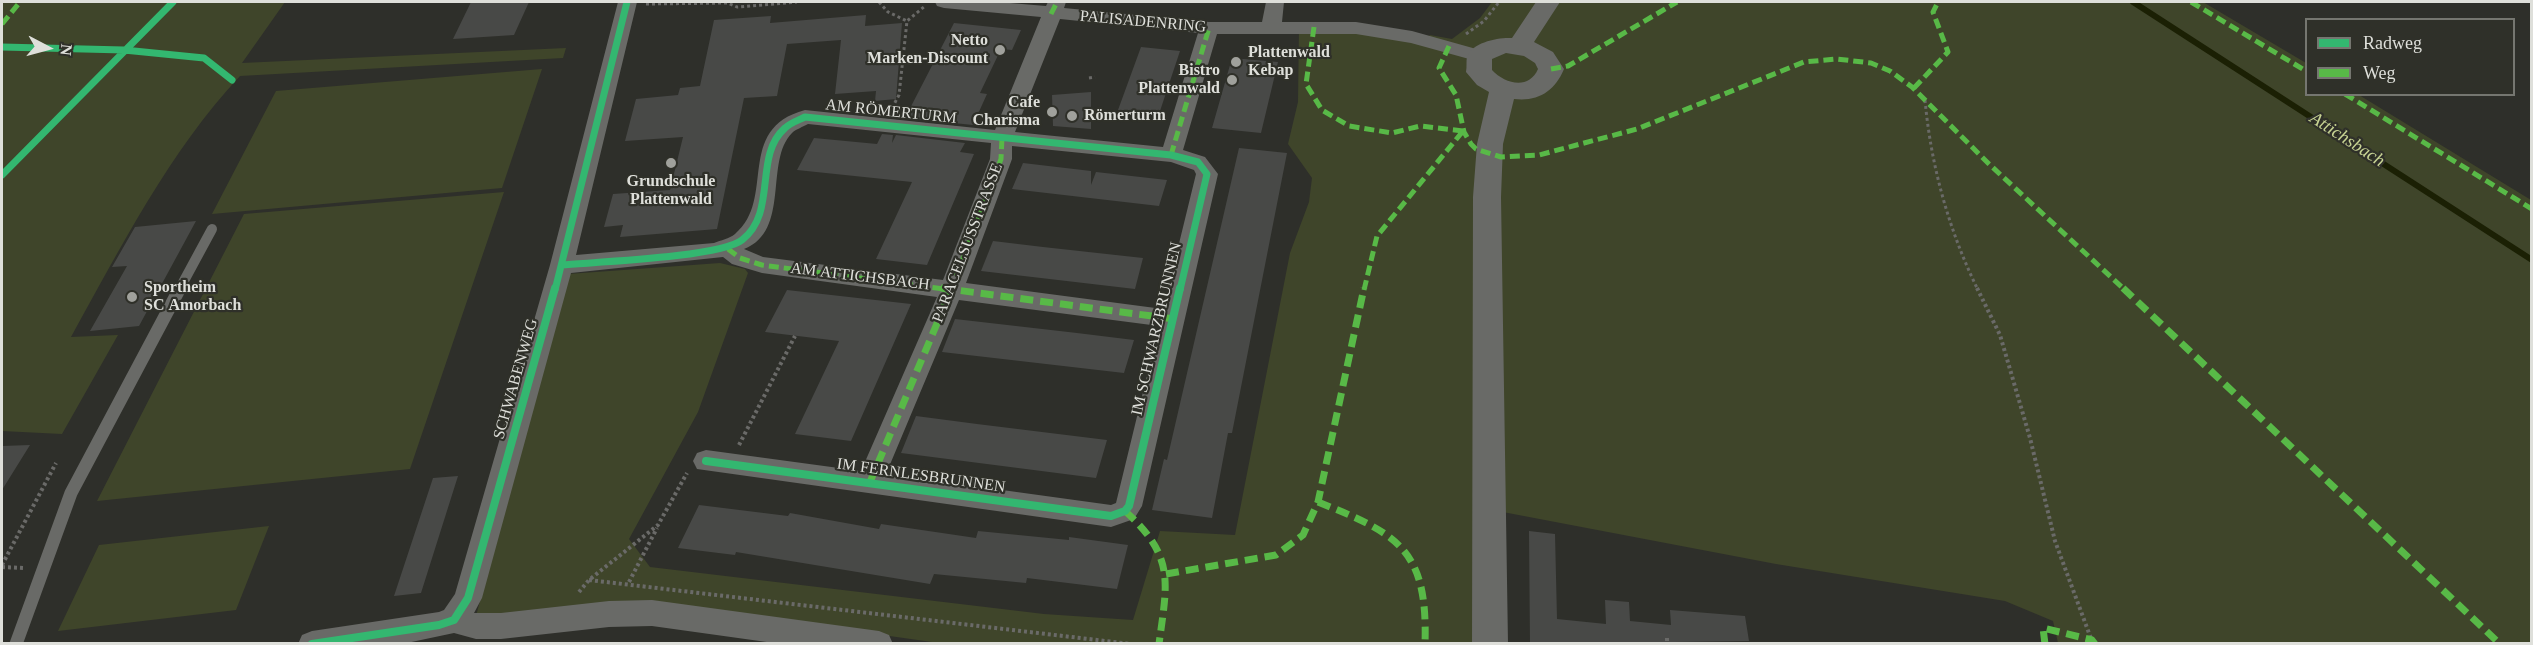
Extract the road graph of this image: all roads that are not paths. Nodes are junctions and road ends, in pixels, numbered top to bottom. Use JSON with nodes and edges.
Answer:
{"nodes":[{"id":1,"x":627,"y":2,"type":"edge"},
{"id":2,"x":944,"y":2,"type":"edge"},
{"id":3,"x":1275,"y":2,"type":"edge"},
{"id":4,"x":1548,"y":2,"type":"edge"},
{"id":5,"x":1054,"y":8,"type":"edge"},
{"id":6,"x":1271,"y":27,"type":"junction"},
{"id":7,"x":1209,"y":28,"type":"junction"},
{"id":8,"x":1519,"y":46,"type":"junction"},
{"id":9,"x":1480,"y":57,"type":"junction"},
{"id":10,"x":1503,"y":89,"type":"junction"},
{"id":11,"x":1002,"y":138,"type":"junction"},
{"id":12,"x":1171,"y":155,"type":"junction"},
{"id":13,"x":1198,"y":161,"type":"joint"},
{"id":14,"x":212,"y":229,"type":"dead end"},
{"id":15,"x":728,"y":249,"type":"junction"},
{"id":16,"x":562,"y":265,"type":"junction"},
{"id":17,"x":952,"y":288,"type":"junction"},
{"id":18,"x":1174,"y":319,"type":"junction"},
{"id":19,"x":717,"y":463,"type":"road end"},
{"id":20,"x":870,"y":482,"type":"junction"},
{"id":21,"x":1129,"y":506,"type":"joint"},
{"id":22,"x":454,"y":620,"type":"junction"},
{"id":23,"x":16,"y":644,"type":"edge"},
{"id":24,"x":312,"y":644,"type":"edge"},
{"id":25,"x":879,"y":644,"type":"edge"},
{"id":26,"x":1490,"y":644,"type":"edge"}],
"edges":[{"from":1,"to":16,"type":"street","name":"SCHWABENWEG"},
{"from":2,"to":5,"type":"street","name":"PALISADENRING"},
{"from":3,"to":6,"type":"street"},
{"from":4,"to":8,"type":"street"},
{"from":5,"to":7,"type":"street","name":"PALISADENRING"},
{"from":5,"to":11,"type":"street","name":"PARACELSUSSTRASSE"},
{"from":6,"to":7,"type":"street","name":"PALISADENRING"},
{"from":6,"to":9,"type":"street","name":"PALISADENRING"},
{"from":7,"to":12,"type":"street"},
{"from":8,"to":9,"type":"street"},
{"from":8,"to":10,"type":"street"},
{"from":9,"to":10,"type":"street"},
{"from":10,"to":26,"type":"street"},
{"from":11,"to":12,"type":"street","name":"AM RÖMERTURM"},
{"from":11,"to":15,"type":"street","name":"AM RÖMERTURM"},
{"from":11,"to":17,"type":"street","name":"PARACELSUSSTRASSE"},
{"from":12,"to":13,"type":"street","name":"AM RÖMERTURM"},
{"from":13,"to":18,"type":"street","name":"IM SCHWARZBRUNNEN"},
{"from":14,"to":23,"type":"lane"},
{"from":15,"to":16,"type":"street","name":"AM RÖMERTURM"},
{"from":15,"to":17,"type":"street","name":"AM ATTICHSBACH"},
{"from":16,"to":22,"type":"street","name":"SCHWABENWEG"},
{"from":17,"to":18,"type":"street","name":"AM ATTICHSBACH"},
{"from":17,"to":20,"type":"street","name":"PARACELSUSSTRASSE"},
{"from":18,"to":21,"type":"street","name":"IM SCHWARZBRUNNEN"},
{"from":19,"to":20,"type":"street","name":"IM FERNLESBRUNNEN"},
{"from":20,"to":21,"type":"street","name":"IM FERNLESBRUNNEN"},
{"from":22,"to":24,"type":"street"},
{"from":22,"to":25,"type":"street"}]}
